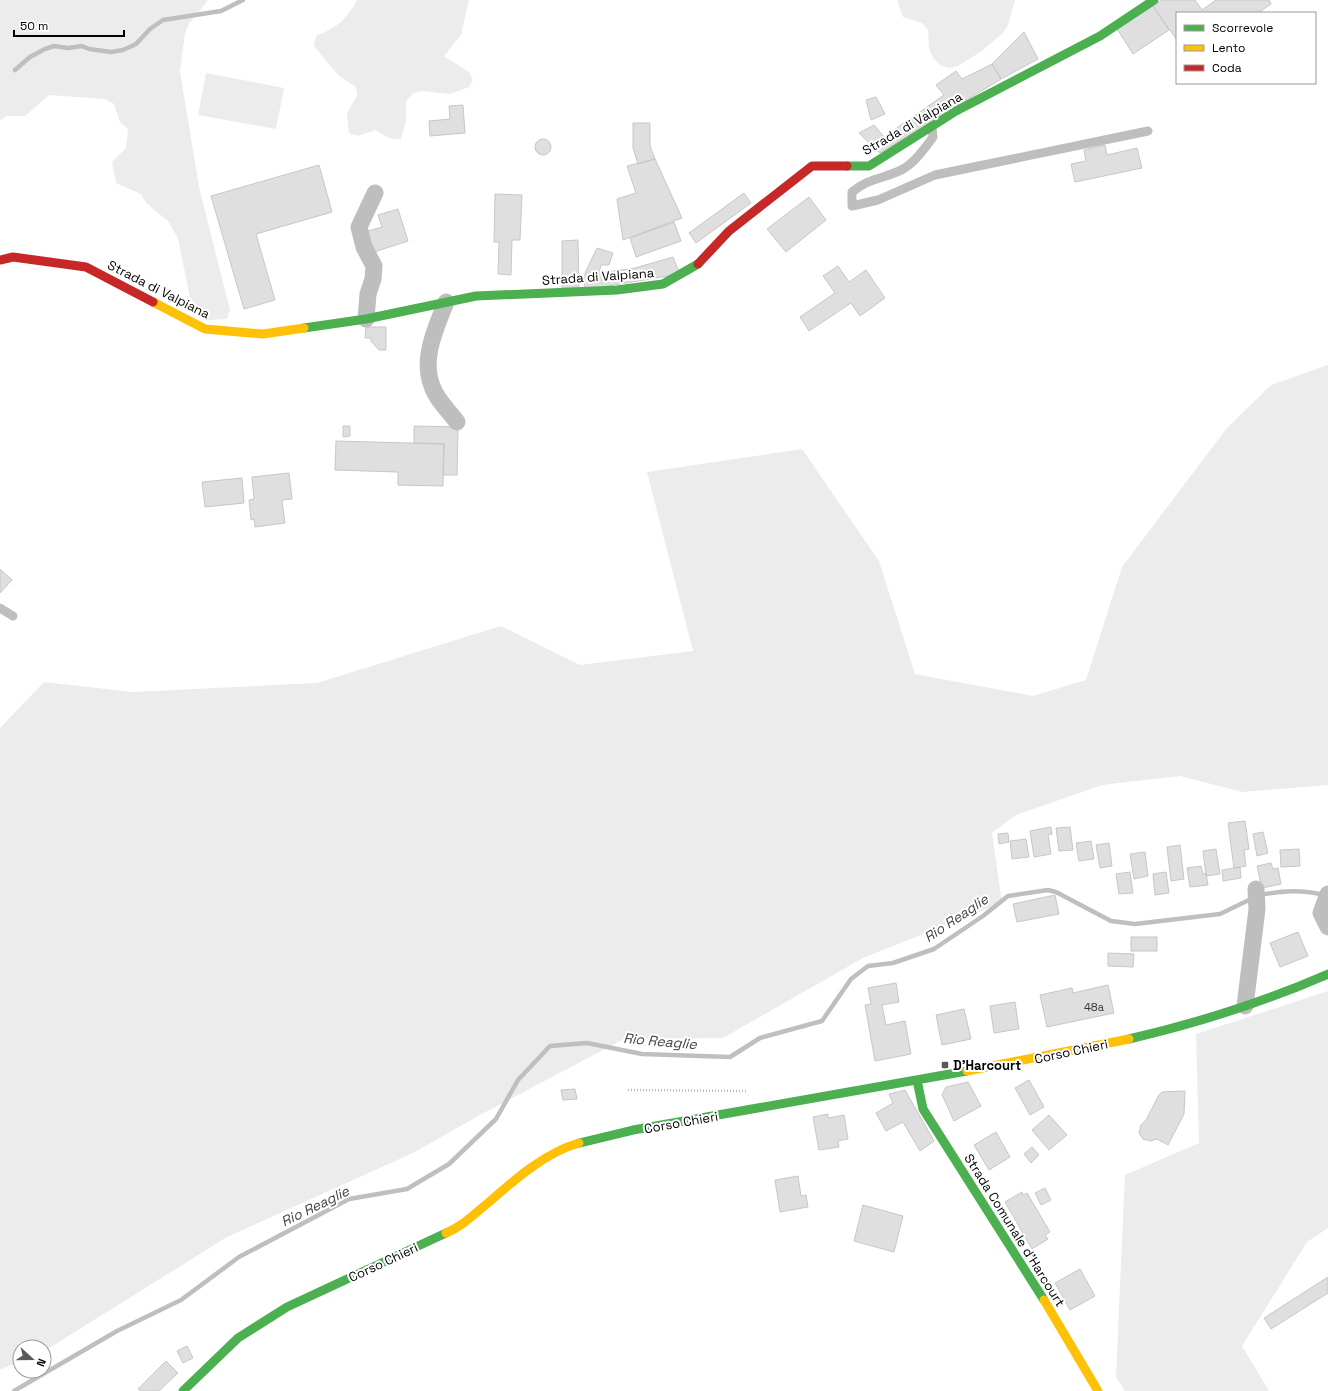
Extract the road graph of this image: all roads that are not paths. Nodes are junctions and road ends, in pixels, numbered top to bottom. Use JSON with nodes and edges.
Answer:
{"nodes":[{"id":1,"x":1154,"y":0,"type":"edge"},
{"id":2,"x":932,"y":126,"type":"junction"},
{"id":3,"x":1148,"y":131,"type":"dead end"},
{"id":4,"x":375,"y":193,"type":"dead end"},
{"id":5,"x":0,"y":260,"type":"edge"},
{"id":6,"x":446,"y":302,"type":"junction"},
{"id":7,"x":366,"y":319,"type":"junction"},
{"id":8,"x":457,"y":422,"type":"dead end"},
{"id":9,"x":0,"y":608,"type":"edge"},
{"id":10,"x":13,"y":616,"type":"dead end"},
{"id":11,"x":1256,"y":889,"type":"dead end"},
{"id":12,"x":1325,"y":900,"type":"edge"},
{"id":13,"x":1328,"y":927,"type":"edge"},
{"id":14,"x":1328,"y":974,"type":"edge"},
{"id":15,"x":1245,"y":1006,"type":"junction"},
{"id":16,"x":917,"y":1080,"type":"junction"},
{"id":17,"x":183,"y":1391,"type":"edge"},
{"id":18,"x":1098,"y":1391,"type":"edge"}],
"edges":[{"from":1,"to":2,"type":"street","name":"Strada di Valpiana"},
{"from":2,"to":3,"type":"lane"},
{"from":2,"to":6,"type":"street","name":"Strada di Valpiana"},
{"from":4,"to":7,"type":"street"},
{"from":5,"to":7,"type":"street","name":"Strada di Valpiana"},
{"from":6,"to":7,"type":"street","name":"Strada di Valpiana"},
{"from":6,"to":8,"type":"street"},
{"from":9,"to":10,"type":"lane"},
{"from":11,"to":15,"type":"street"},
{"from":12,"to":13,"type":"street"},
{"from":14,"to":15,"type":"street","name":"Corso Chieri"},
{"from":15,"to":16,"type":"street","name":"Corso Chieri"},
{"from":16,"to":17,"type":"street","name":"Corso Chieri"},
{"from":16,"to":18,"type":"street","name":"Strada Comunale d'Harcourt"}]}
